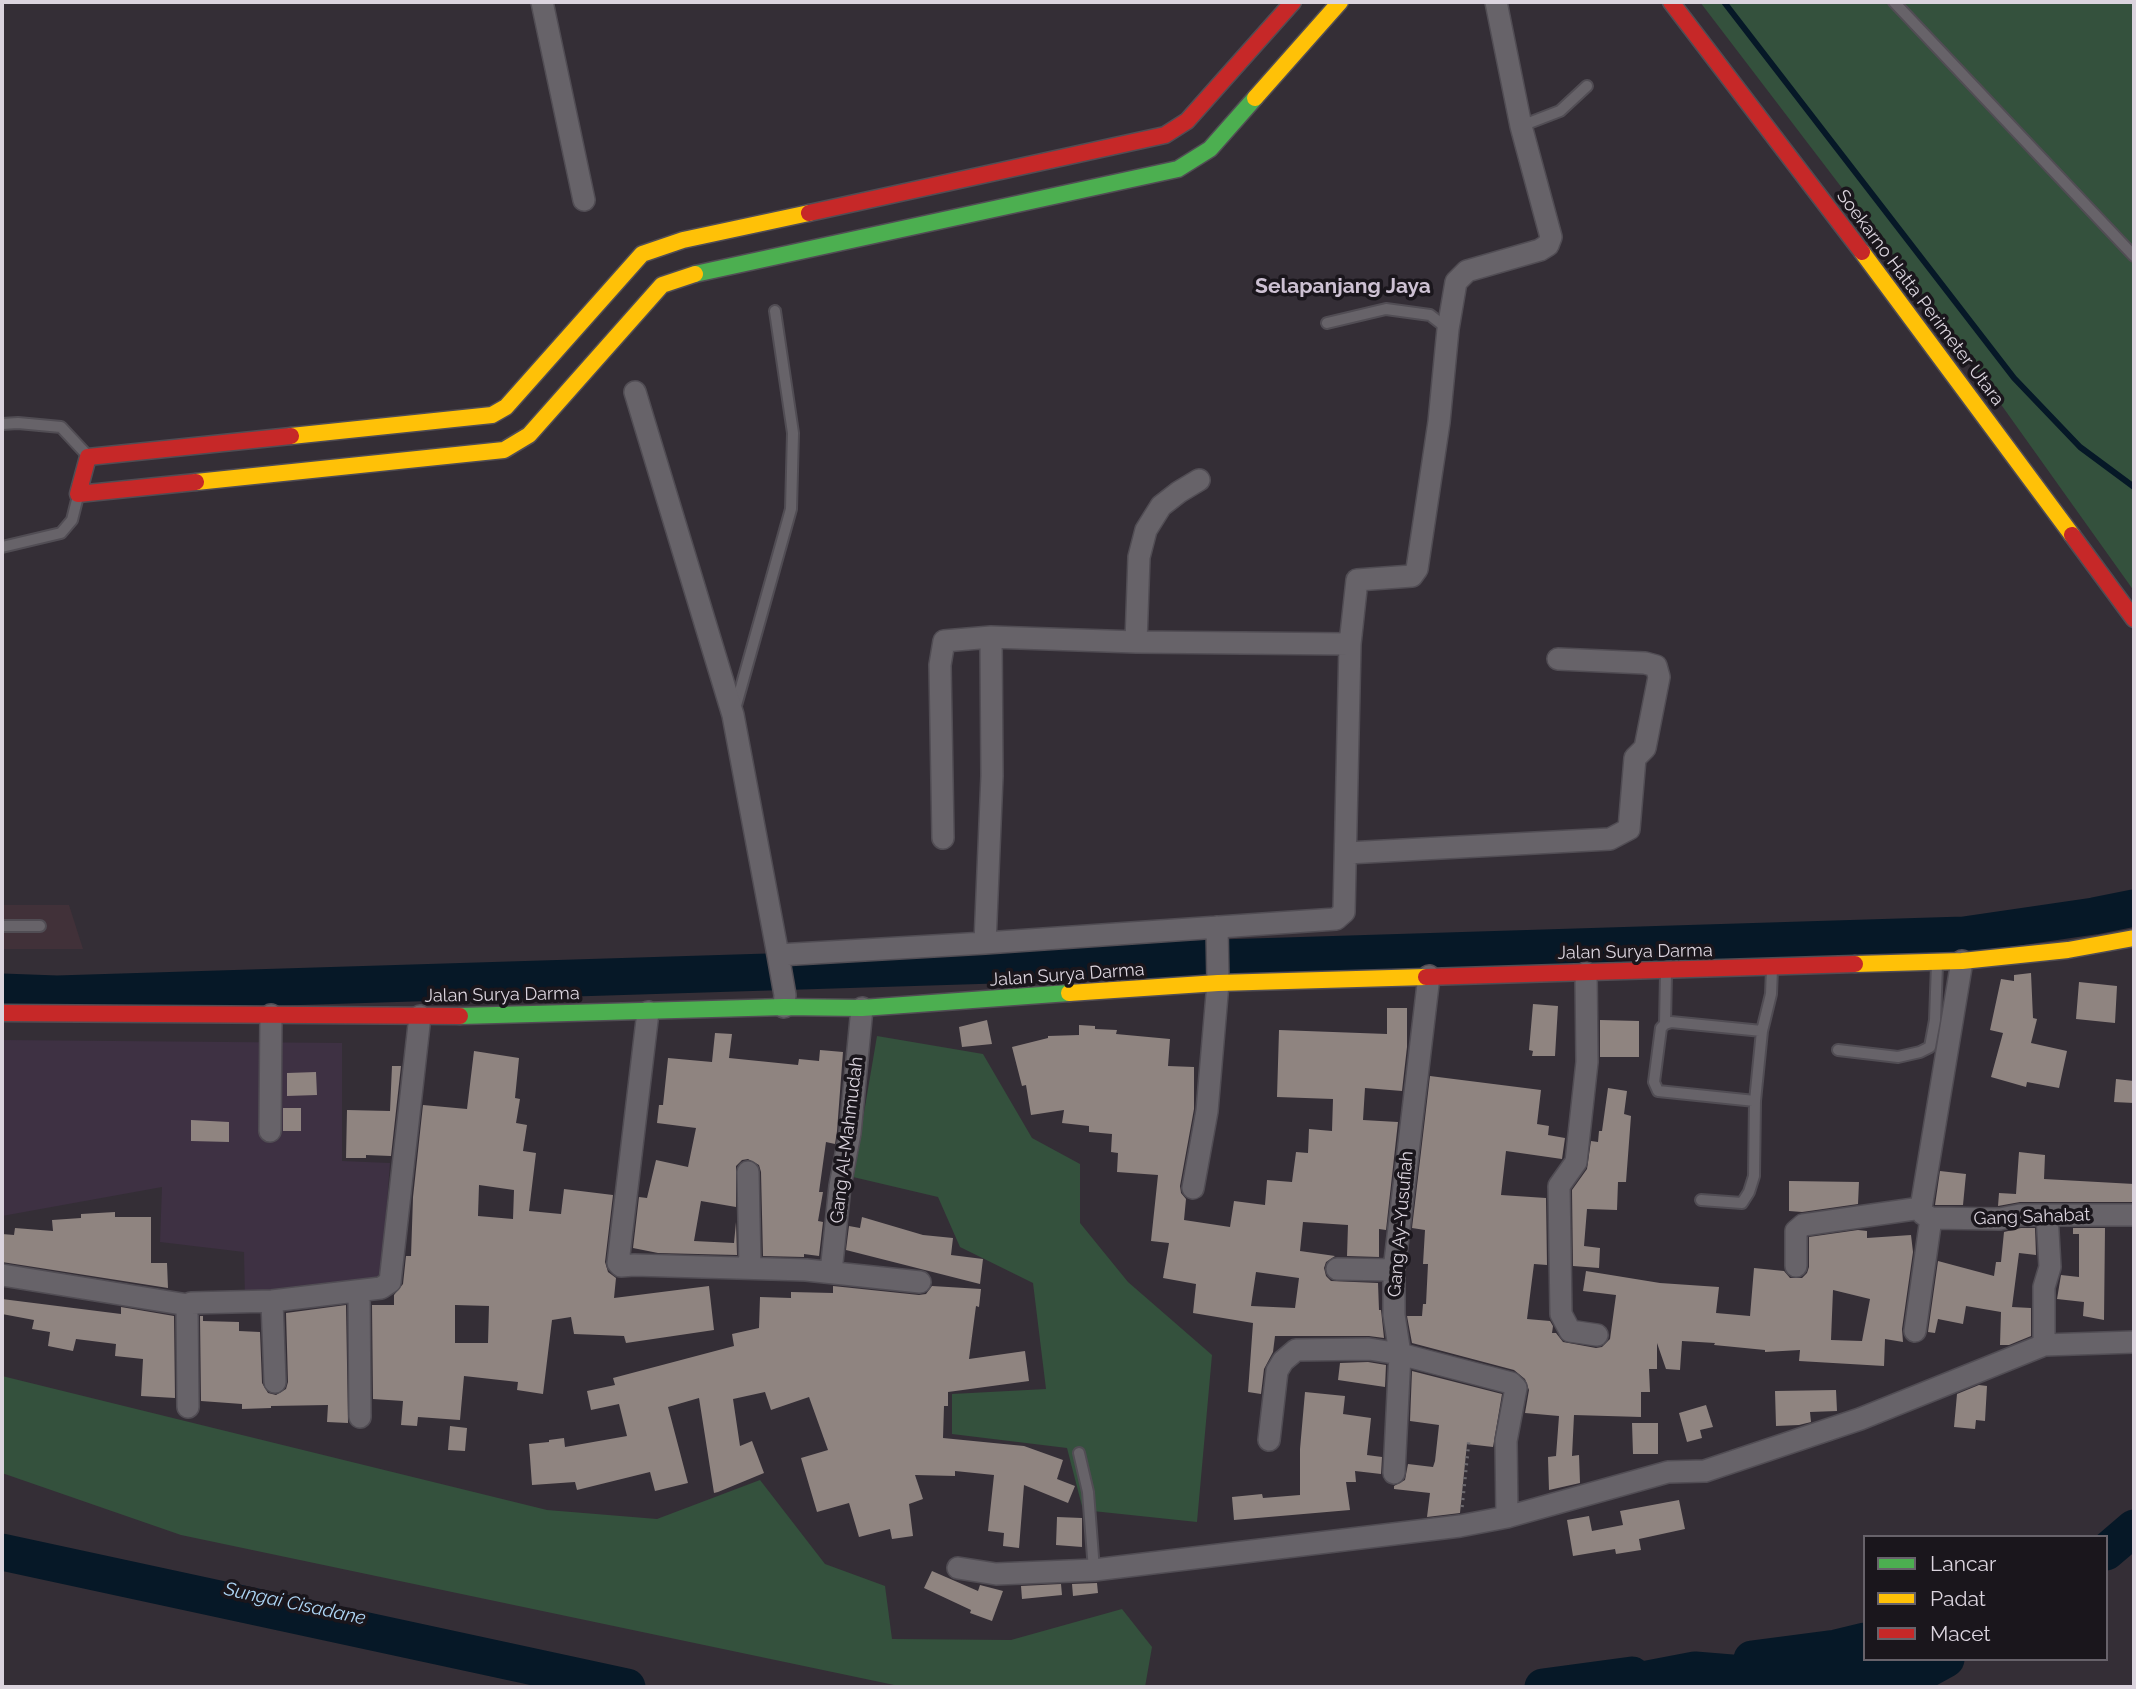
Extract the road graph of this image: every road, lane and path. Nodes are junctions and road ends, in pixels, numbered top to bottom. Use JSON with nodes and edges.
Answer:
{"nodes":[{"id":1,"x":542,"y":2,"type":"edge"},
{"id":2,"x":1293,"y":2,"type":"edge"},
{"id":3,"x":1340,"y":2,"type":"edge"},
{"id":4,"x":1496,"y":2,"type":"edge"},
{"id":5,"x":1671,"y":2,"type":"edge"},
{"id":6,"x":1894,"y":2,"type":"edge"},
{"id":7,"x":1587,"y":86,"type":"dead end"},
{"id":8,"x":1521,"y":126,"type":"junction"},
{"id":9,"x":912,"y":190,"type":"junction"},
{"id":10,"x":882,"y":197,"type":"junction"},
{"id":11,"x":584,"y":200,"type":"dead end"},
{"id":12,"x":921,"y":225,"type":"junction"},
{"id":13,"x":890,"y":232,"type":"junction"},
{"id":14,"x":2134,"y":256,"type":"edge"},
{"id":15,"x":775,"y":311,"type":"dead end"},
{"id":16,"x":1327,"y":323,"type":"dead end"},
{"id":17,"x":1448,"y":328,"type":"junction"},
{"id":18,"x":635,"y":392,"type":"dead end"},
{"id":19,"x":2,"y":424,"type":"edge"},
{"id":20,"x":299,"y":435,"type":"junction"},
{"id":21,"x":263,"y":439,"type":"junction"},
{"id":22,"x":89,"y":457,"type":"junction"},
{"id":23,"x":302,"y":471,"type":"junction"},
{"id":24,"x":267,"y":475,"type":"junction"},
{"id":25,"x":1199,"y":480,"type":"dead end"},
{"id":26,"x":78,"y":494,"type":"junction"},
{"id":27,"x":2,"y":547,"type":"edge"},
{"id":28,"x":2134,"y":619,"type":"edge"},
{"id":29,"x":991,"y":637,"type":"junction"},
{"id":30,"x":1136,"y":642,"type":"junction"},
{"id":31,"x":1350,"y":644,"type":"junction"},
{"id":32,"x":1558,"y":659,"type":"dead end"},
{"id":33,"x":733,"y":715,"type":"junction"},
{"id":34,"x":943,"y":838,"type":"dead end"},
{"id":35,"x":1347,"y":853,"type":"junction"},
{"id":36,"x":2,"y":926,"type":"edge"},
{"id":37,"x":40,"y":926,"type":"dead end"},
{"id":38,"x":1218,"y":934,"type":"junction"},
{"id":39,"x":2134,"y":938,"type":"edge"},
{"id":40,"x":985,"y":943,"type":"junction"},
{"id":41,"x":778,"y":957,"type":"junction"},
{"id":42,"x":1937,"y":961,"type":"junction"},
{"id":43,"x":1962,"y":961,"type":"junction"},
{"id":44,"x":1772,"y":968,"type":"junction"},
{"id":45,"x":1666,"y":970,"type":"junction"},
{"id":46,"x":1586,"y":972,"type":"junction"},
{"id":47,"x":1429,"y":976,"type":"junction"},
{"id":48,"x":1218,"y":977,"type":"junction"},
{"id":49,"x":784,"y":1001,"type":"junction"},
{"id":50,"x":862,"y":1008,"type":"junction"},
{"id":51,"x":2,"y":1013,"type":"edge"},
{"id":52,"x":649,"y":1013,"type":"junction"},
{"id":53,"x":271,"y":1015,"type":"junction"},
{"id":54,"x":420,"y":1016,"type":"junction"},
{"id":55,"x":1665,"y":1024,"type":"junction"},
{"id":56,"x":1762,"y":1031,"type":"junction"},
{"id":57,"x":1838,"y":1050,"type":"dead end"},
{"id":58,"x":1755,"y":1101,"type":"junction"},
{"id":59,"x":270,"y":1131,"type":"dead end"},
{"id":60,"x":748,"y":1172,"type":"dead end"},
{"id":61,"x":1194,"y":1188,"type":"dead end"},
{"id":62,"x":1701,"y":1200,"type":"dead end"},
{"id":63,"x":1926,"y":1213,"type":"junction"},
{"id":64,"x":2047,"y":1215,"type":"junction"},
{"id":65,"x":2134,"y":1215,"type":"edge"},
{"id":66,"x":1796,"y":1266,"type":"dead end"},
{"id":67,"x":750,"y":1268,"type":"junction"},
{"id":68,"x":1337,"y":1269,"type":"dead end"},
{"id":69,"x":1394,"y":1270,"type":"junction"},
{"id":70,"x":831,"y":1272,"type":"junction"},
{"id":71,"x":2,"y":1275,"type":"edge"},
{"id":72,"x":920,"y":1282,"type":"dead end"},
{"id":73,"x":359,"y":1291,"type":"junction"},
{"id":74,"x":272,"y":1301,"type":"junction"},
{"id":75,"x":188,"y":1305,"type":"junction"},
{"id":76,"x":1915,"y":1331,"type":"dead end"},
{"id":77,"x":1597,"y":1335,"type":"dead end"},
{"id":78,"x":2134,"y":1342,"type":"edge"},
{"id":79,"x":2044,"y":1345,"type":"junction"},
{"id":80,"x":1400,"y":1354,"type":"junction"},
{"id":81,"x":275,"y":1382,"type":"dead end"},
{"id":82,"x":188,"y":1407,"type":"dead end"},
{"id":83,"x":360,"y":1417,"type":"dead end"},
{"id":84,"x":1469,"y":1439,"type":"dead end"},
{"id":85,"x":1269,"y":1440,"type":"dead end"},
{"id":86,"x":1079,"y":1453,"type":"dead end"},
{"id":87,"x":1394,"y":1473,"type":"dead end"},
{"id":88,"x":1507,"y":1517,"type":"junction"},
{"id":89,"x":1460,"y":1527,"type":"junction"},
{"id":90,"x":958,"y":1569,"type":"dead end"},
{"id":91,"x":1094,"y":1570,"type":"junction"}],
"edges":[{"from":1,"to":11,"type":"street"},
{"from":2,"to":9,"type":"main road"},
{"from":3,"to":12,"type":"main road"},
{"from":4,"to":8,"type":"street"},
{"from":5,"to":28,"type":"main road","name":"Soekarno Hatta Perimeter Utara"},
{"from":6,"to":14,"type":"lane"},
{"from":7,"to":8,"type":"lane"},
{"from":8,"to":17,"type":"street"},
{"from":9,"to":10,"type":"main road"},
{"from":9,"to":12,"type":"street"},
{"from":10,"to":13,"type":"street"},
{"from":10,"to":20,"type":"main road"},
{"from":12,"to":13,"type":"main road"},
{"from":13,"to":23,"type":"main road"},
{"from":15,"to":33,"type":"lane"},
{"from":16,"to":17,"type":"lane"},
{"from":17,"to":31,"type":"street"},
{"from":18,"to":33,"type":"street"},
{"from":19,"to":22,"type":"lane"},
{"from":20,"to":21,"type":"main road"},
{"from":20,"to":23,"type":"street"},
{"from":21,"to":22,"type":"main road"},
{"from":21,"to":24,"type":"street"},
{"from":22,"to":26,"type":"main road"},
{"from":23,"to":24,"type":"main road"},
{"from":24,"to":26,"type":"main road"},
{"from":25,"to":30,"type":"street"},
{"from":26,"to":27,"type":"lane"},
{"from":29,"to":30,"type":"street"},
{"from":29,"to":34,"type":"street"},
{"from":29,"to":40,"type":"street"},
{"from":30,"to":31,"type":"street"},
{"from":31,"to":35,"type":"street"},
{"from":32,"to":35,"type":"street"},
{"from":33,"to":41,"type":"street"},
{"from":35,"to":38,"type":"street"},
{"from":36,"to":37,"type":"lane"},
{"from":38,"to":40,"type":"street"},
{"from":38,"to":48,"type":"street"},
{"from":39,"to":43,"type":"main road","name":"Jalan Surya Darma"},
{"from":40,"to":41,"type":"street"},
{"from":41,"to":49,"type":"street"},
{"from":42,"to":43,"type":"main road","name":"Jalan Surya Darma"},
{"from":42,"to":44,"type":"main road","name":"Jalan Surya Darma"},
{"from":42,"to":57,"type":"lane"},
{"from":43,"to":63,"type":"street"},
{"from":44,"to":45,"type":"main road","name":"Jalan Surya Darma"},
{"from":44,"to":56,"type":"lane"},
{"from":45,"to":46,"type":"main road","name":"Jalan Surya Darma"},
{"from":45,"to":55,"type":"lane"},
{"from":46,"to":47,"type":"main road","name":"Jalan Surya Darma"},
{"from":46,"to":77,"type":"street"},
{"from":47,"to":48,"type":"main road","name":"Jalan Surya Darma"},
{"from":47,"to":69,"type":"street","name":"Gang Ay-Yusufiah"},
{"from":48,"to":50,"type":"main road","name":"Jalan Surya Darma"},
{"from":48,"to":61,"type":"street"},
{"from":49,"to":50,"type":"main road","name":"Jalan Surya Darma"},
{"from":49,"to":52,"type":"main road","name":"Jalan Surya Darma"},
{"from":50,"to":70,"type":"street","name":"Gang Al-Mahmudah"},
{"from":51,"to":53,"type":"main road","name":"Jalan Surya Darma"},
{"from":52,"to":54,"type":"main road","name":"Jalan Surya Darma"},
{"from":52,"to":67,"type":"street"},
{"from":53,"to":54,"type":"main road","name":"Jalan Surya Darma"},
{"from":53,"to":59,"type":"street"},
{"from":54,"to":73,"type":"street"},
{"from":55,"to":56,"type":"lane"},
{"from":55,"to":58,"type":"lane"},
{"from":56,"to":58,"type":"lane"},
{"from":58,"to":62,"type":"lane"},
{"from":60,"to":67,"type":"street"},
{"from":63,"to":64,"type":"street","name":"Gang Sahabat"},
{"from":63,"to":66,"type":"street","name":"Gang Sahabat"},
{"from":63,"to":76,"type":"street"},
{"from":64,"to":65,"type":"street","name":"Gang Sahabat"},
{"from":64,"to":79,"type":"street"},
{"from":67,"to":70,"type":"street"},
{"from":68,"to":69,"type":"street"},
{"from":69,"to":80,"type":"street","name":"Gang Ay-Yusufiah"},
{"from":70,"to":72,"type":"street"},
{"from":71,"to":75,"type":"street"},
{"from":73,"to":74,"type":"street"},
{"from":73,"to":83,"type":"street"},
{"from":74,"to":75,"type":"street"},
{"from":74,"to":81,"type":"street"},
{"from":75,"to":82,"type":"street"},
{"from":78,"to":79,"type":"street"},
{"from":79,"to":88,"type":"street"},
{"from":80,"to":85,"type":"street"},
{"from":80,"to":87,"type":"street","name":"Gang Ay-Yusufiah"},
{"from":80,"to":88,"type":"street"},
{"from":84,"to":89,"type":"path"},
{"from":86,"to":91,"type":"lane"},
{"from":88,"to":89,"type":"street"},
{"from":89,"to":91,"type":"street"},
{"from":90,"to":91,"type":"street"}]}
